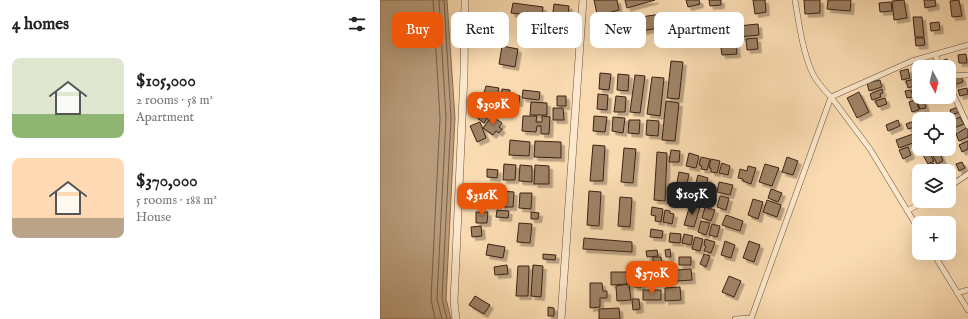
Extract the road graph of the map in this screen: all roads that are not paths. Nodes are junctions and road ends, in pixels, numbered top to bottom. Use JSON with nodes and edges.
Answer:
{"nodes":[{"id":1,"x":465,"y":0,"type":"edge"},
{"id":2,"x":581,"y":0,"type":"edge"},
{"id":3,"x":795,"y":0,"type":"edge"},
{"id":4,"x":968,"y":45,"type":"edge"},
{"id":5,"x":934,"y":54,"type":"junction"},
{"id":6,"x":937,"y":60,"type":"edge"},
{"id":7,"x":968,"y":75,"type":"edge"},
{"id":8,"x":956,"y":76,"type":"edge"},
{"id":9,"x":831,"y":97,"type":"junction"},
{"id":10,"x":956,"y":100,"type":"edge"},
{"id":11,"x":968,"y":126,"type":"edge"},
{"id":12,"x":968,"y":174,"type":"edge"},
{"id":13,"x":956,"y":182,"type":"edge"},
{"id":14,"x":912,"y":208,"type":"edge"},
{"id":15,"x":907,"y":210,"type":"junction"},
{"id":16,"x":912,"y":218,"type":"edge"},
{"id":17,"x":937,"y":260,"type":"edge"},
{"id":18,"x":968,"y":290,"type":"edge"},
{"id":19,"x":957,"y":293,"type":"junction"},
{"id":20,"x":968,"y":310,"type":"edge"},
{"id":21,"x":751,"y":318,"type":"edge"},
{"id":22,"x":456,"y":319,"type":"edge"},
{"id":23,"x":561,"y":319,"type":"edge"},
{"id":24,"x":735,"y":319,"type":"edge"}],
"edges":[{"from":1,"to":22,"type":"street"},
{"from":2,"to":23,"type":"street"},
{"from":3,"to":9,"type":"street"},
{"from":4,"to":5,"type":"street"},
{"from":5,"to":6,"type":"street"},
{"from":5,"to":9,"type":"street"},
{"from":7,"to":8,"type":"street"},
{"from":9,"to":15,"type":"street"},
{"from":9,"to":21,"type":"street"},
{"from":10,"to":11,"type":"street"},
{"from":12,"to":13,"type":"street"},
{"from":14,"to":15,"type":"street"},
{"from":15,"to":16,"type":"street"},
{"from":17,"to":19,"type":"street"},
{"from":18,"to":19,"type":"street"},
{"from":19,"to":20,"type":"street"},
{"from":21,"to":24,"type":"street"}]}
